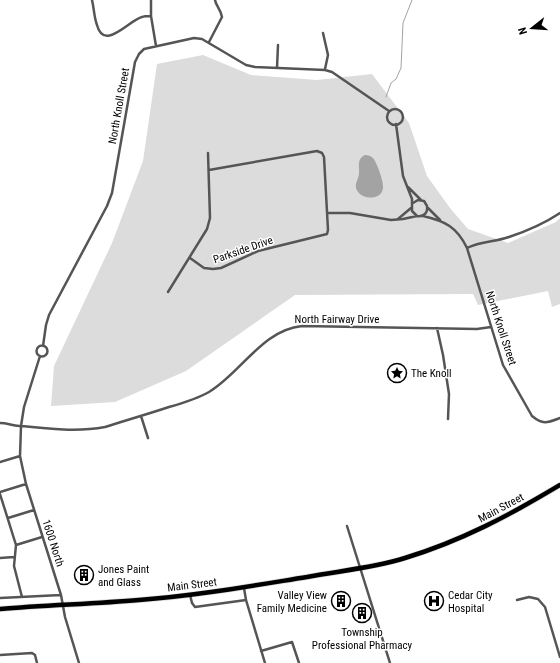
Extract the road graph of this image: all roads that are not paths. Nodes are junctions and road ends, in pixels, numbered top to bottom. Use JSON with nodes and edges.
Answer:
{"nodes":[{"id":1,"x":92,"y":0,"type":"edge"},
{"id":2,"x":151,"y":0,"type":"edge"},
{"id":3,"x":215,"y":0,"type":"edge"},
{"id":4,"x":151,"y":16,"type":"junction"},
{"id":5,"x":324,"y":33,"type":"dead end"},
{"id":6,"x":209,"y":42,"type":"junction"},
{"id":7,"x":278,"y":45,"type":"dead end"},
{"id":8,"x":156,"y":46,"type":"junction"},
{"id":9,"x":277,"y":68,"type":"junction"},
{"id":10,"x":325,"y":70,"type":"junction"},
{"id":11,"x":389,"y":111,"type":"junction"},
{"id":12,"x":396,"y":124,"type":"junction"},
{"id":13,"x":208,"y":153,"type":"dead end"},
{"id":14,"x":209,"y":170,"type":"junction"},
{"id":15,"x":407,"y":187,"type":"junction"},
{"id":16,"x":421,"y":200,"type":"junction"},
{"id":17,"x":413,"y":203,"type":"junction"},
{"id":18,"x":427,"y":206,"type":"junction"},
{"id":19,"x":411,"y":208,"type":"junction"},
{"id":20,"x":327,"y":213,"type":"junction"},
{"id":21,"x":560,"y":213,"type":"edge"},
{"id":22,"x":417,"y":216,"type":"junction"},
{"id":23,"x":422,"y":216,"type":"junction"},
{"id":24,"x":398,"y":219,"type":"junction"},
{"id":25,"x":440,"y":221,"type":"junction"},
{"id":26,"x":467,"y":248,"type":"junction"},
{"id":27,"x":190,"y":258,"type":"junction"},
{"id":28,"x":168,"y":292,"type":"dead end"},
{"id":29,"x":491,"y":327,"type":"junction"},
{"id":30,"x":436,"y":328,"type":"junction"},
{"id":31,"x":43,"y":346,"type":"junction"},
{"id":32,"x":40,"y":356,"type":"junction"},
{"id":33,"x":141,"y":416,"type":"junction"},
{"id":34,"x":560,"y":418,"type":"edge"},
{"id":35,"x":448,"y":419,"type":"dead end"},
{"id":36,"x":0,"y":423,"type":"edge"},
{"id":37,"x":21,"y":426,"type":"junction"},
{"id":38,"x":148,"y":438,"type":"dead end"},
{"id":39,"x":20,"y":456,"type":"junction"},
{"id":40,"x":0,"y":462,"type":"edge"},
{"id":41,"x":26,"y":484,"type":"junction"},
{"id":42,"x":560,"y":485,"type":"edge"},
{"id":43,"x":0,"y":493,"type":"edge"},
{"id":44,"x":34,"y":510,"type":"junction"},
{"id":45,"x":8,"y":518,"type":"junction"},
{"id":46,"x":347,"y":526,"type":"dead end"},
{"id":47,"x":42,"y":537,"type":"junction"},
{"id":48,"x":16,"y":545,"type":"junction"},
{"id":49,"x":14,"y":557,"type":"junction"},
{"id":50,"x":0,"y":558,"type":"edge"},
{"id":51,"x":360,"y":568,"type":"junction"},
{"id":52,"x":244,"y":587,"type":"junction"},
{"id":53,"x":61,"y":595,"type":"junction"},
{"id":54,"x":190,"y":595,"type":"junction"},
{"id":55,"x":22,"y":596,"type":"junction"},
{"id":56,"x":0,"y":598,"type":"edge"},
{"id":57,"x":246,"y":600,"type":"junction"},
{"id":58,"x":517,"y":600,"type":"dead end"},
{"id":59,"x":62,"y":605,"type":"junction"},
{"id":60,"x":0,"y":609,"type":"edge"},
{"id":61,"x":261,"y":651,"type":"junction"},
{"id":62,"x":0,"y":655,"type":"edge"},
{"id":63,"x":560,"y":657,"type":"edge"},
{"id":64,"x":37,"y":663,"type":"edge"},
{"id":65,"x":79,"y":663,"type":"edge"},
{"id":66,"x":265,"y":663,"type":"edge"},
{"id":67,"x":299,"y":663,"type":"edge"},
{"id":68,"x":390,"y":663,"type":"edge"}],
"edges":[{"from":1,"to":4,"type":"street"},
{"from":2,"to":4,"type":"street"},
{"from":3,"to":6,"type":"street"},
{"from":4,"to":8,"type":"street"},
{"from":5,"to":10,"type":"street"},
{"from":6,"to":8,"type":"street","name":"North Knoll Street"},
{"from":6,"to":9,"type":"street","name":"North Knoll Street"},
{"from":7,"to":9,"type":"street"},
{"from":8,"to":31,"type":"street","name":"North Knoll Street"},
{"from":9,"to":10,"type":"street","name":"North Knoll Street"},
{"from":10,"to":11,"type":"street","name":"North Knoll Street"},
{"from":11,"to":12,"type":"street","name":"North Knoll Street"},
{"from":11,"to":12,"type":"street","name":"North Knoll Street"},
{"from":12,"to":15,"type":"street","name":"North Knoll Street"},
{"from":13,"to":14,"type":"street"},
{"from":14,"to":20,"type":"street"},
{"from":14,"to":27,"type":"street"},
{"from":15,"to":16,"type":"street","name":"North Knoll Street"},
{"from":15,"to":17,"type":"street","name":"North Knoll Street"},
{"from":16,"to":17,"type":"street"},
{"from":16,"to":18,"type":"street","name":"North Knoll Street"},
{"from":17,"to":19,"type":"street"},
{"from":18,"to":23,"type":"street"},
{"from":18,"to":25,"type":"street","name":"North Knoll Street"},
{"from":19,"to":22,"type":"street"},
{"from":19,"to":24,"type":"street"},
{"from":20,"to":24,"type":"street","name":"North Knoll Street"},
{"from":20,"to":27,"type":"street","name":"Parkside Drive"},
{"from":21,"to":26,"type":"street"},
{"from":22,"to":23,"type":"street","name":"North Knoll Street"},
{"from":22,"to":24,"type":"street","name":"North Knoll Street"},
{"from":23,"to":25,"type":"street","name":"North Knoll Street"},
{"from":25,"to":26,"type":"street","name":"North Knoll Street"},
{"from":26,"to":29,"type":"street","name":"North Knoll Street"},
{"from":27,"to":28,"type":"street"},
{"from":29,"to":30,"type":"street","name":"North Fairway Drive"},
{"from":29,"to":34,"type":"street","name":"North Knoll Street"},
{"from":30,"to":33,"type":"street","name":"North Fairway Drive"},
{"from":30,"to":35,"type":"street"},
{"from":31,"to":32,"type":"street","name":"North Knoll Street"},
{"from":31,"to":32,"type":"street","name":"North Knoll Street"},
{"from":32,"to":37,"type":"street","name":"North Knoll Street"},
{"from":33,"to":37,"type":"street","name":"North Fairway Drive"},
{"from":33,"to":38,"type":"street"},
{"from":36,"to":37,"type":"street","name":"North Fairway Drive"},
{"from":37,"to":39,"type":"street","name":"1600 North"},
{"from":39,"to":40,"type":"street"},
{"from":39,"to":41,"type":"street","name":"1600 North"},
{"from":41,"to":43,"type":"street"},
{"from":41,"to":44,"type":"street","name":"1600 North"},
{"from":42,"to":51,"type":"main road","name":"Main Street"},
{"from":43,"to":45,"type":"street"},
{"from":44,"to":45,"type":"street"},
{"from":44,"to":47,"type":"street","name":"1600 North"},
{"from":45,"to":48,"type":"street"},
{"from":46,"to":51,"type":"street"},
{"from":47,"to":48,"type":"street"},
{"from":47,"to":53,"type":"street","name":"1600 North"},
{"from":48,"to":49,"type":"street"},
{"from":49,"to":50,"type":"street"},
{"from":49,"to":55,"type":"street"},
{"from":51,"to":52,"type":"main road","name":"Main Street"},
{"from":51,"to":68,"type":"street"},
{"from":52,"to":54,"type":"main road","name":"Main Street"},
{"from":52,"to":57,"type":"street"},
{"from":53,"to":55,"type":"street"},
{"from":53,"to":59,"type":"street","name":"1600 North"},
{"from":54,"to":57,"type":"street"},
{"from":54,"to":59,"type":"main road","name":"Main Street"},
{"from":55,"to":56,"type":"street"},
{"from":57,"to":61,"type":"street"},
{"from":58,"to":63,"type":"street"},
{"from":59,"to":60,"type":"main road","name":"Main Street"},
{"from":59,"to":65,"type":"street","name":"1600 North"},
{"from":61,"to":66,"type":"street"},
{"from":61,"to":67,"type":"street"},
{"from":62,"to":64,"type":"street"}]}
